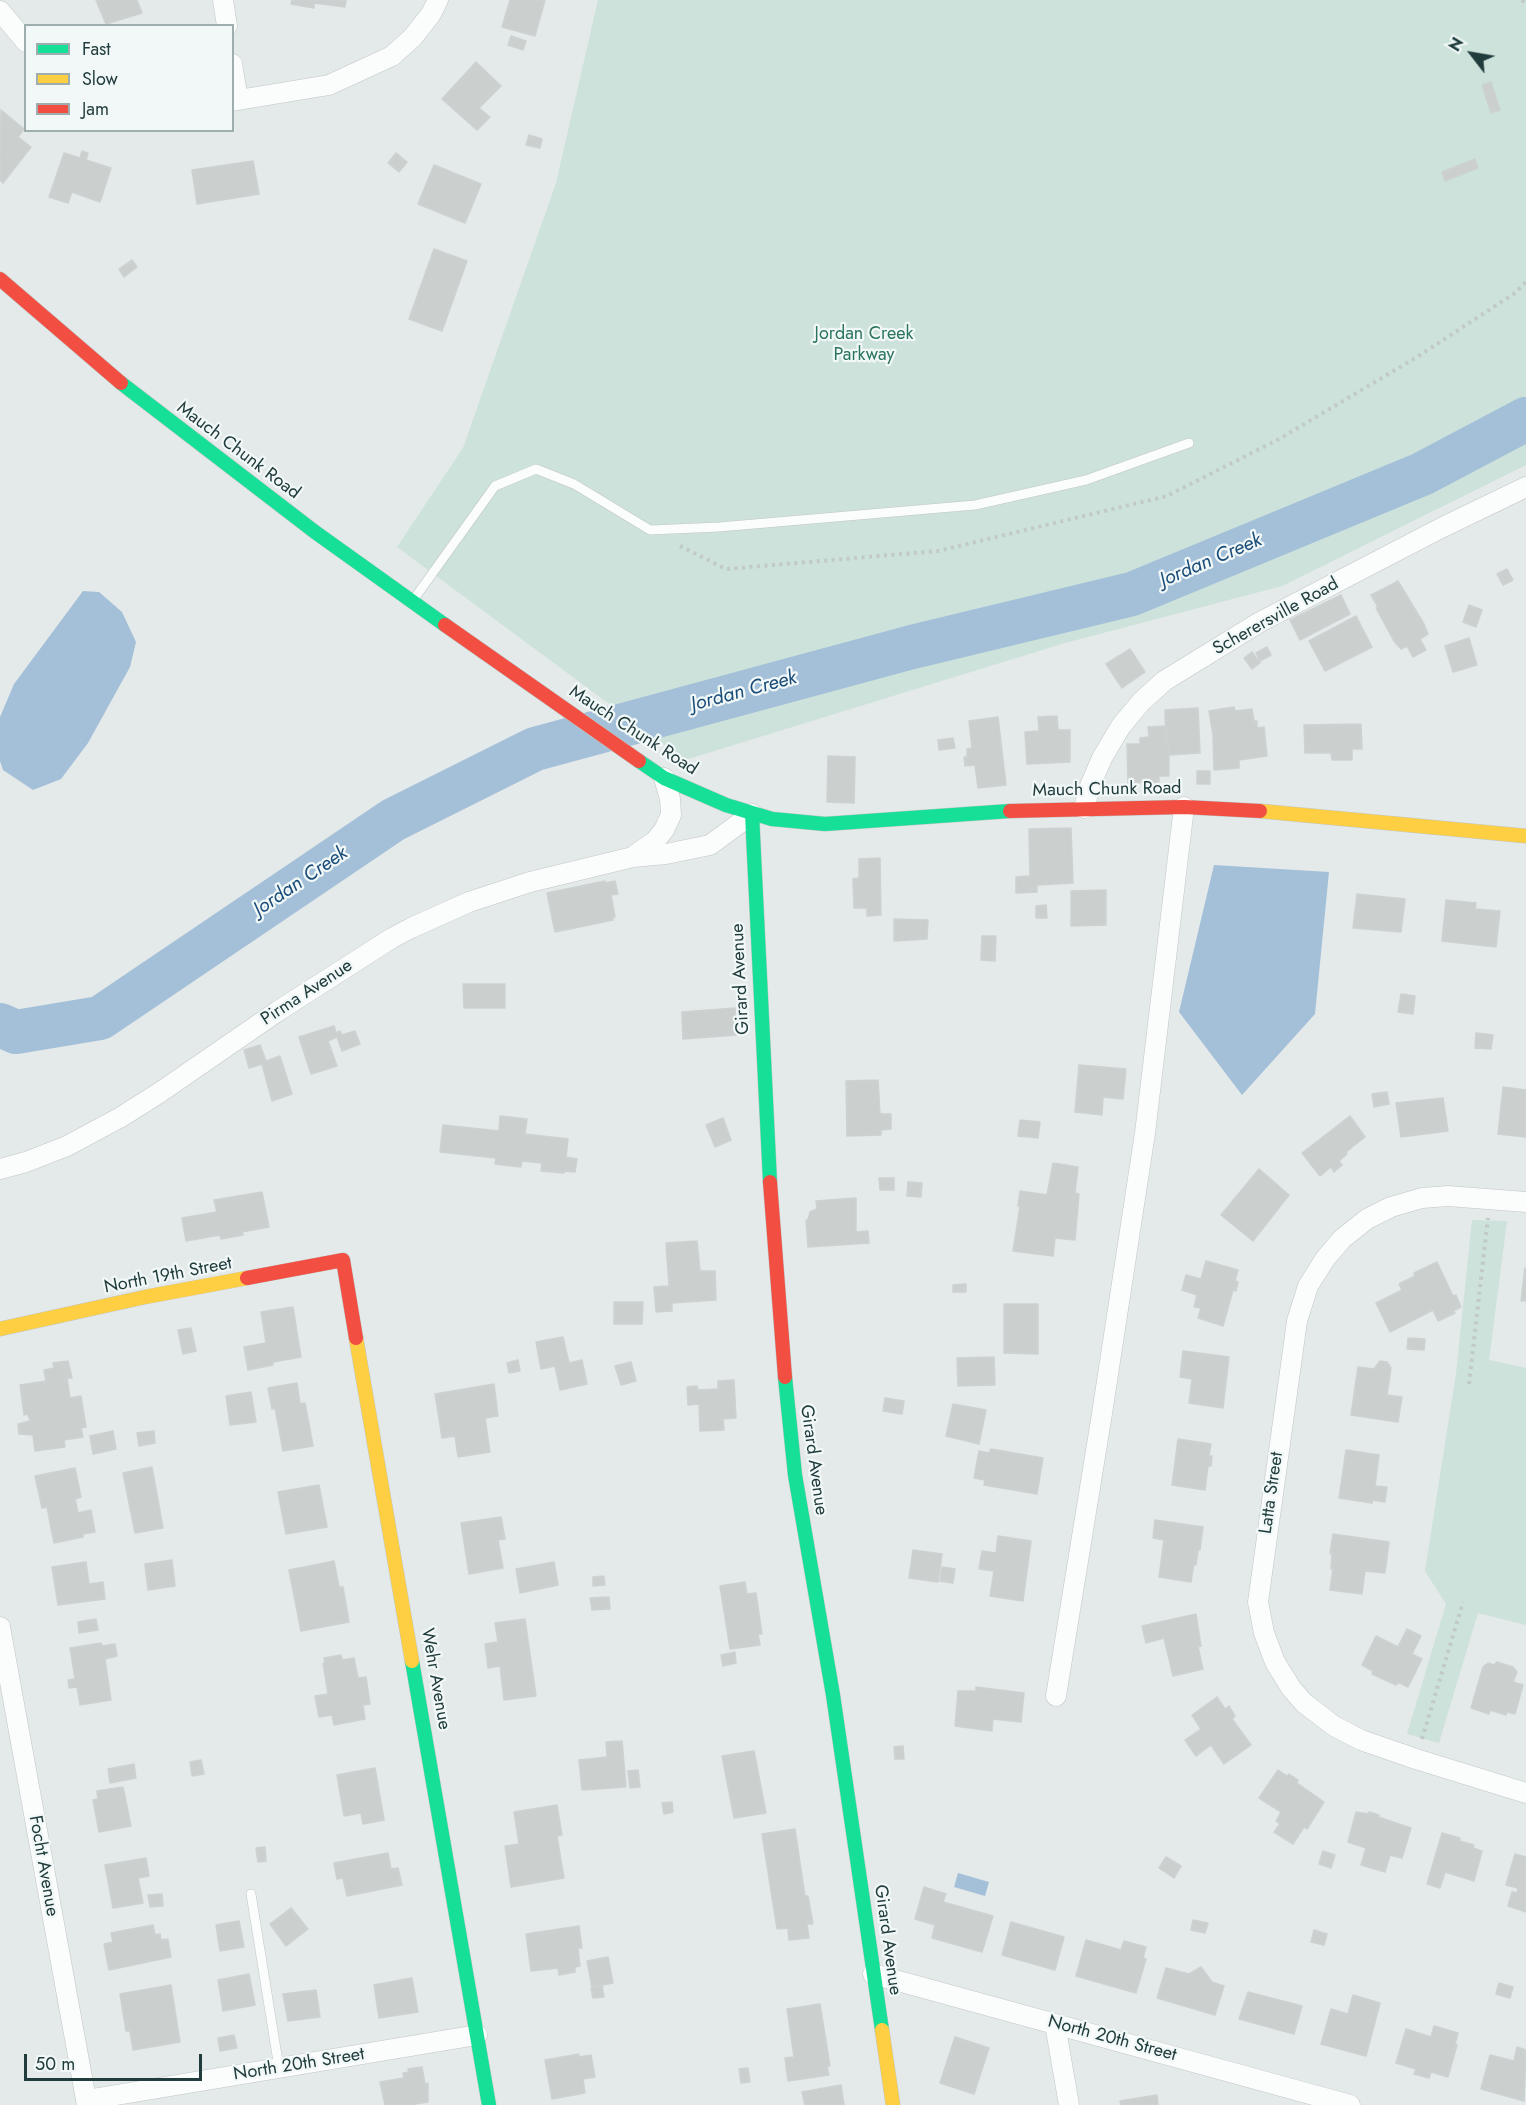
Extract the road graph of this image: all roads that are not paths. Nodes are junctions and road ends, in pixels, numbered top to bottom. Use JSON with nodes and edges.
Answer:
{"nodes":[{"id":1,"x":223,"y":0,"type":"edge"},
{"id":2,"x":438,"y":0,"type":"edge"},
{"id":3,"x":0,"y":11,"type":"edge"},
{"id":4,"x":227,"y":24,"type":"edge"},
{"id":5,"x":24,"y":40,"type":"edge"},
{"id":6,"x":235,"y":100,"type":"edge"},
{"id":7,"x":0,"y":279,"type":"edge"},
{"id":8,"x":1189,"y":443,"type":"dead end"},
{"id":9,"x":1526,"y":487,"type":"edge"},
{"id":10,"x":413,"y":601,"type":"junction"},
{"id":11,"x":664,"y":778,"type":"junction"},
{"id":12,"x":1184,"y":807,"type":"junction"},
{"id":13,"x":1084,"y":808,"type":"junction"},
{"id":14,"x":752,"y":814,"type":"junction"},
{"id":15,"x":1526,"y":836,"type":"edge"},
{"id":16,"x":633,"y":857,"type":"junction"},
{"id":17,"x":0,"y":1169,"type":"edge"},
{"id":18,"x":1526,"y":1202,"type":"edge"},
{"id":19,"x":343,"y":1260,"type":"joint"},
{"id":20,"x":0,"y":1329,"type":"edge"},
{"id":21,"x":0,"y":1627,"type":"edge"},
{"id":22,"x":1056,"y":1696,"type":"dead end"},
{"id":23,"x":1526,"y":1793,"type":"edge"},
{"id":24,"x":251,"y":1894,"type":"dead end"},
{"id":25,"x":873,"y":1974,"type":"junction"},
{"id":26,"x":1055,"y":2024,"type":"junction"},
{"id":27,"x":477,"y":2036,"type":"junction"},
{"id":28,"x":279,"y":2068,"type":"junction"},
{"id":29,"x":87,"y":2102,"type":"edge"},
{"id":30,"x":489,"y":2105,"type":"edge"},
{"id":31,"x":894,"y":2105,"type":"edge"},
{"id":32,"x":1069,"y":2105,"type":"edge"},
{"id":33,"x":1350,"y":2105,"type":"edge"}],
"edges":[{"from":1,"to":4,"type":"street"},
{"from":2,"to":6,"type":"street"},
{"from":3,"to":5,"type":"street"},
{"from":7,"to":10,"type":"street","name":"Mauch Chunk Road"},
{"from":8,"to":10,"type":"lane"},
{"from":9,"to":13,"type":"street","name":"Scherersville Road"},
{"from":10,"to":11,"type":"street","name":"Mauch Chunk Road"},
{"from":11,"to":14,"type":"street","name":"Mauch Chunk Road"},
{"from":11,"to":16,"type":"street","name":"Pirma Avenue"},
{"from":12,"to":13,"type":"street","name":"Mauch Chunk Road"},
{"from":12,"to":15,"type":"street","name":"Mauch Chunk Road"},
{"from":12,"to":22,"type":"street"},
{"from":13,"to":14,"type":"street","name":"Mauch Chunk Road"},
{"from":14,"to":16,"type":"street","name":"Pirma Avenue"},
{"from":14,"to":25,"type":"street","name":"Girard Avenue"},
{"from":16,"to":17,"type":"street","name":"Pirma Avenue"},
{"from":18,"to":23,"type":"street","name":"Latta Street"},
{"from":19,"to":20,"type":"street","name":"North 19th Street"},
{"from":19,"to":27,"type":"street","name":"Wehr Avenue"},
{"from":21,"to":29,"type":"street","name":"Focht Avenue"},
{"from":24,"to":28,"type":"lane"},
{"from":25,"to":26,"type":"street","name":"North 20th Street"},
{"from":25,"to":31,"type":"street","name":"Girard Avenue"},
{"from":26,"to":32,"type":"street"},
{"from":26,"to":33,"type":"street","name":"North 20th Street"},
{"from":27,"to":28,"type":"street","name":"North 20th Street"},
{"from":27,"to":30,"type":"street","name":"Wehr Avenue"},
{"from":28,"to":29,"type":"street","name":"North 20th Street"}]}
